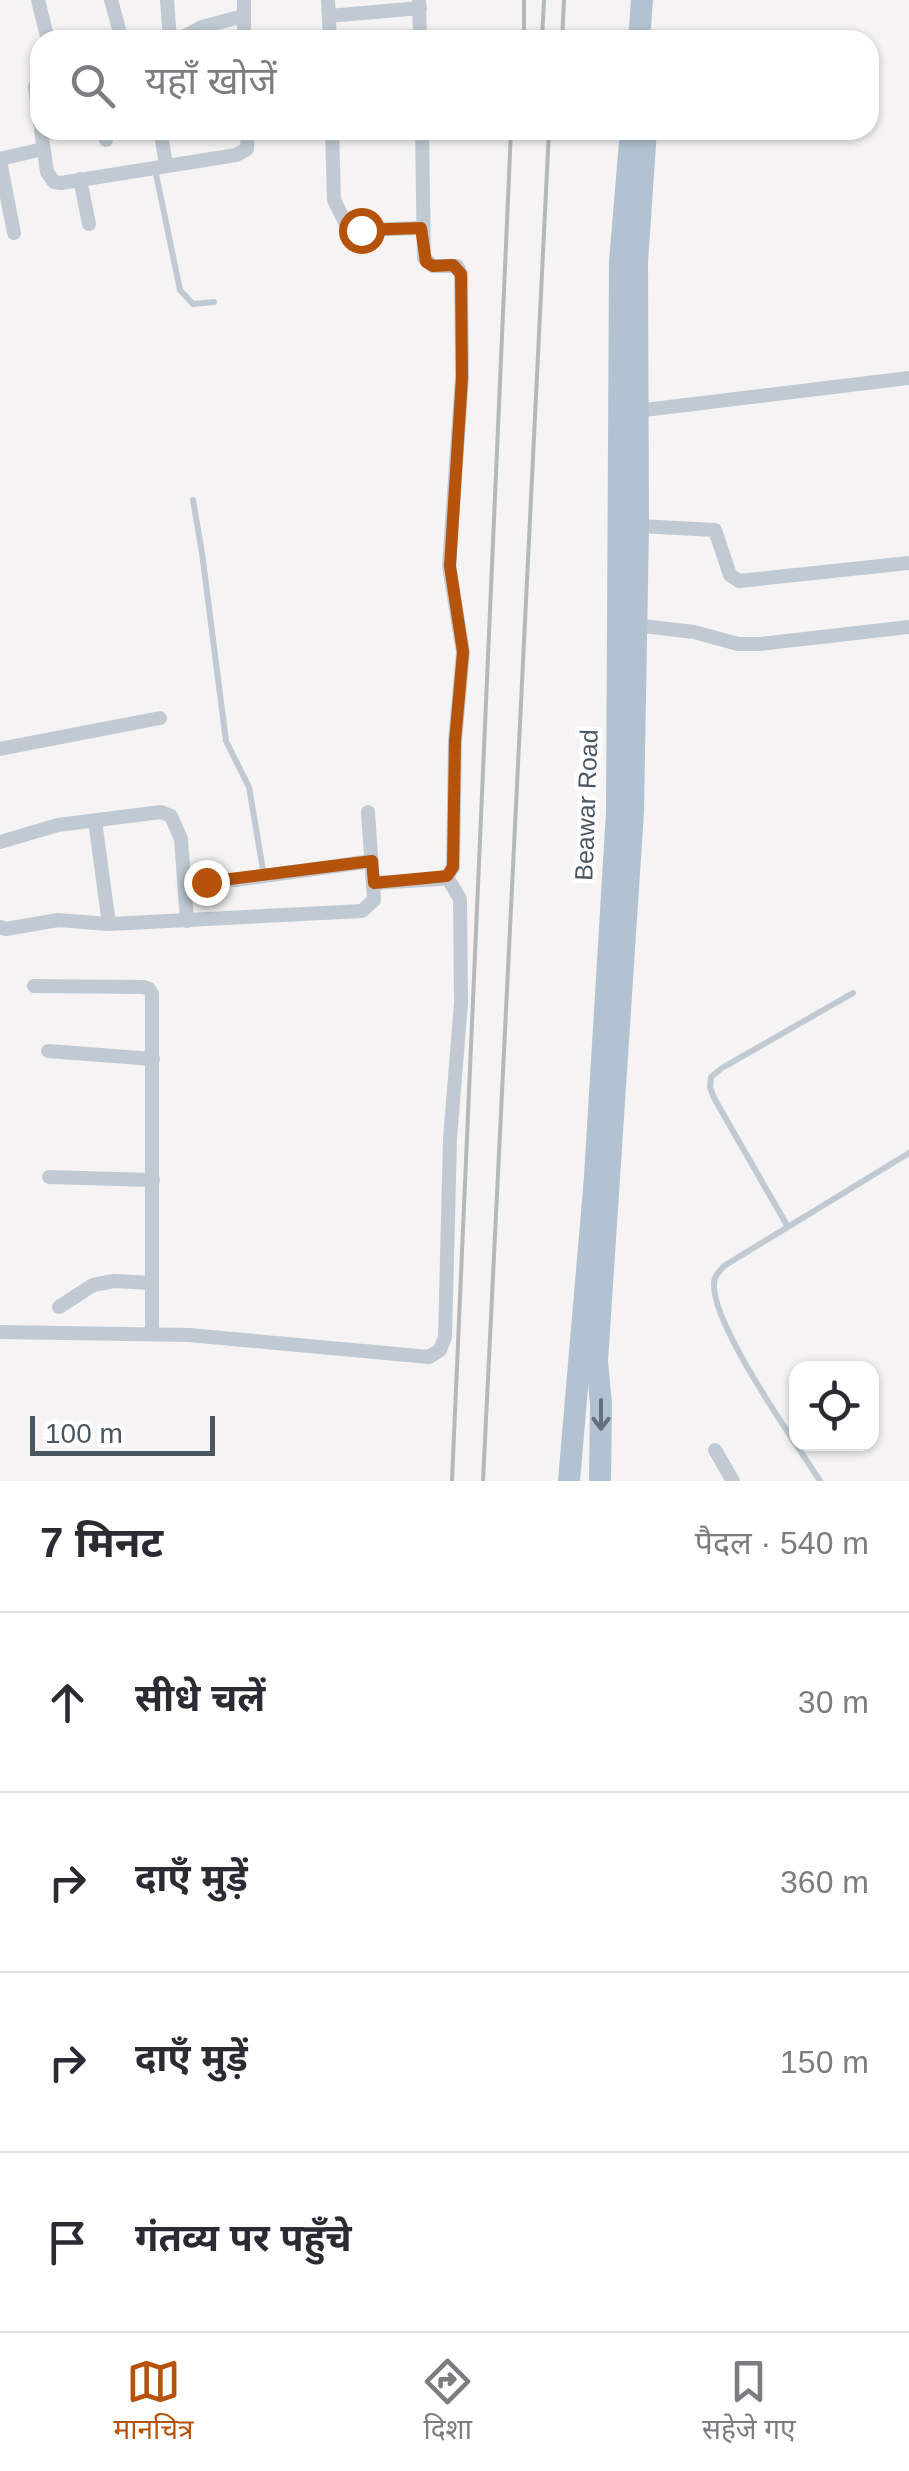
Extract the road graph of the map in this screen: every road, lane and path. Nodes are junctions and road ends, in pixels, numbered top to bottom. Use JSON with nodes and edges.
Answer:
{"nodes":[{"id":1,"x":38,"y":0,"type":"edge"},
{"id":2,"x":111,"y":0,"type":"edge"},
{"id":3,"x":167,"y":0,"type":"edge"},
{"id":4,"x":244,"y":0,"type":"edge"},
{"id":5,"x":642,"y":0,"type":"edge"},
{"id":6,"x":654,"y":0,"type":"edge"},
{"id":7,"x":419,"y":4,"type":"edge"},
{"id":8,"x":329,"y":8,"type":"edge"},
{"id":9,"x":244,"y":16,"type":"junction"},
{"id":10,"x":46,"y":30,"type":"edge"},
{"id":11,"x":119,"y":30,"type":"edge"},
{"id":12,"x":169,"y":30,"type":"edge"},
{"id":13,"x":196,"y":30,"type":"edge"},
{"id":14,"x":244,"y":30,"type":"edge"},
{"id":15,"x":420,"y":30,"type":"edge"},
{"id":16,"x":640,"y":30,"type":"edge"},
{"id":17,"x":652,"y":30,"type":"edge"},
{"id":18,"x":42,"y":140,"type":"edge"},
{"id":19,"x":160,"y":140,"type":"edge"},
{"id":20,"x":248,"y":140,"type":"edge"},
{"id":21,"x":332,"y":140,"type":"edge"},
{"id":22,"x":422,"y":140,"type":"edge"},
{"id":23,"x":630,"y":140,"type":"edge"},
{"id":24,"x":645,"y":140,"type":"edge"},
{"id":25,"x":44,"y":148,"type":"junction"},
{"id":26,"x":0,"y":160,"type":"edge"},
{"id":27,"x":160,"y":165,"type":"junction"},
{"id":28,"x":80,"y":179,"type":"junction"},
{"id":29,"x":89,"y":224,"type":"dead end"},
{"id":30,"x":421,"y":228,"type":"junction"},
{"id":31,"x":14,"y":233,"type":"dead end"},
{"id":32,"x":214,"y":302,"type":"dead end"},
{"id":33,"x":909,"y":378,"type":"edge"},
{"id":34,"x":636,"y":411,"type":"junction"},
{"id":35,"x":192,"y":500,"type":"dead end"},
{"id":36,"x":638,"y":526,"type":"junction"},
{"id":37,"x":909,"y":563,"type":"edge"},
{"id":38,"x":634,"y":625,"type":"junction"},
{"id":39,"x":909,"y":627,"type":"edge"},
{"id":40,"x":160,"y":718,"type":"dead end"},
{"id":41,"x":0,"y":748,"type":"edge"},
{"id":42,"x":368,"y":812,"type":"dead end"},
{"id":43,"x":95,"y":821,"type":"junction"},
{"id":44,"x":0,"y":842,"type":"edge"},
{"id":45,"x":372,"y":861,"type":"junction"},
{"id":46,"x":447,"y":876,"type":"junction"},
{"id":47,"x":264,"y":877,"type":"junction"},
{"id":48,"x":184,"y":879,"type":"junction"},
{"id":49,"x":374,"y":883,"type":"junction"},
{"id":50,"x":186,"y":922,"type":"junction"},
{"id":51,"x":109,"y":924,"type":"junction"},
{"id":52,"x":0,"y":926,"type":"edge"},
{"id":53,"x":34,"y":986,"type":"dead end"},
{"id":54,"x":854,"y":993,"type":"dead end"},
{"id":55,"x":48,"y":1051,"type":"dead end"},
{"id":56,"x":153,"y":1058,"type":"junction"},
{"id":57,"x":909,"y":1153,"type":"edge"},
{"id":58,"x":49,"y":1177,"type":"dead end"},
{"id":59,"x":153,"y":1180,"type":"junction"},
{"id":60,"x":788,"y":1227,"type":"junction"},
{"id":61,"x":152,"y":1283,"type":"junction"},
{"id":62,"x":59,"y":1307,"type":"dead end"},
{"id":63,"x":0,"y":1332,"type":"edge"},
{"id":64,"x":152,"y":1334,"type":"junction"},
{"id":65,"x":715,"y":1450,"type":"dead end"},
{"id":66,"x":569,"y":1481,"type":"edge"},
{"id":67,"x":600,"y":1481,"type":"edge"},
{"id":68,"x":733,"y":1481,"type":"edge"},
{"id":69,"x":820,"y":1481,"type":"edge"}],
"edges":[{"from":1,"to":10,"type":"street"},
{"from":2,"to":11,"type":"street"},
{"from":3,"to":12,"type":"street"},
{"from":4,"to":9,"type":"street"},
{"from":5,"to":16,"type":"main road"},
{"from":6,"to":17,"type":"main road"},
{"from":7,"to":8,"type":"street"},
{"from":7,"to":15,"type":"street"},
{"from":9,"to":13,"type":"street"},
{"from":9,"to":14,"type":"street"},
{"from":18,"to":25,"type":"street"},
{"from":19,"to":27,"type":"street"},
{"from":20,"to":27,"type":"street"},
{"from":21,"to":30,"type":"street"},
{"from":22,"to":30,"type":"street"},
{"from":23,"to":66,"type":"main road","name":"Beawar Road"},
{"from":24,"to":34,"type":"main road","name":"Beawar Road"},
{"from":25,"to":26,"type":"street"},
{"from":25,"to":28,"type":"street"},
{"from":26,"to":31,"type":"street"},
{"from":27,"to":28,"type":"street"},
{"from":27,"to":32,"type":"lane"},
{"from":28,"to":29,"type":"street"},
{"from":30,"to":46,"type":"street"},
{"from":33,"to":34,"type":"street"},
{"from":34,"to":36,"type":"main road","name":"Beawar Road"},
{"from":35,"to":47,"type":"lane"},
{"from":36,"to":37,"type":"street"},
{"from":36,"to":38,"type":"main road","name":"Beawar Road"},
{"from":38,"to":39,"type":"street"},
{"from":38,"to":67,"type":"main road","name":"Beawar Road","one_way":true},
{"from":40,"to":41,"type":"street"},
{"from":42,"to":45,"type":"street"},
{"from":43,"to":44,"type":"street"},
{"from":43,"to":48,"type":"street"},
{"from":43,"to":51,"type":"street"},
{"from":45,"to":47,"type":"street"},
{"from":45,"to":49,"type":"street"},
{"from":46,"to":49,"type":"street"},
{"from":46,"to":64,"type":"street"},
{"from":47,"to":48,"type":"street"},
{"from":48,"to":50,"type":"street"},
{"from":49,"to":50,"type":"street"},
{"from":50,"to":51,"type":"street"},
{"from":51,"to":52,"type":"street"},
{"from":53,"to":56,"type":"street"},
{"from":54,"to":60,"type":"lane"},
{"from":55,"to":56,"type":"street"},
{"from":56,"to":59,"type":"street"},
{"from":57,"to":60,"type":"lane"},
{"from":58,"to":59,"type":"street"},
{"from":59,"to":61,"type":"street"},
{"from":60,"to":69,"type":"lane"},
{"from":61,"to":62,"type":"street"},
{"from":61,"to":64,"type":"street"},
{"from":63,"to":64,"type":"street"},
{"from":65,"to":68,"type":"street"}]}
